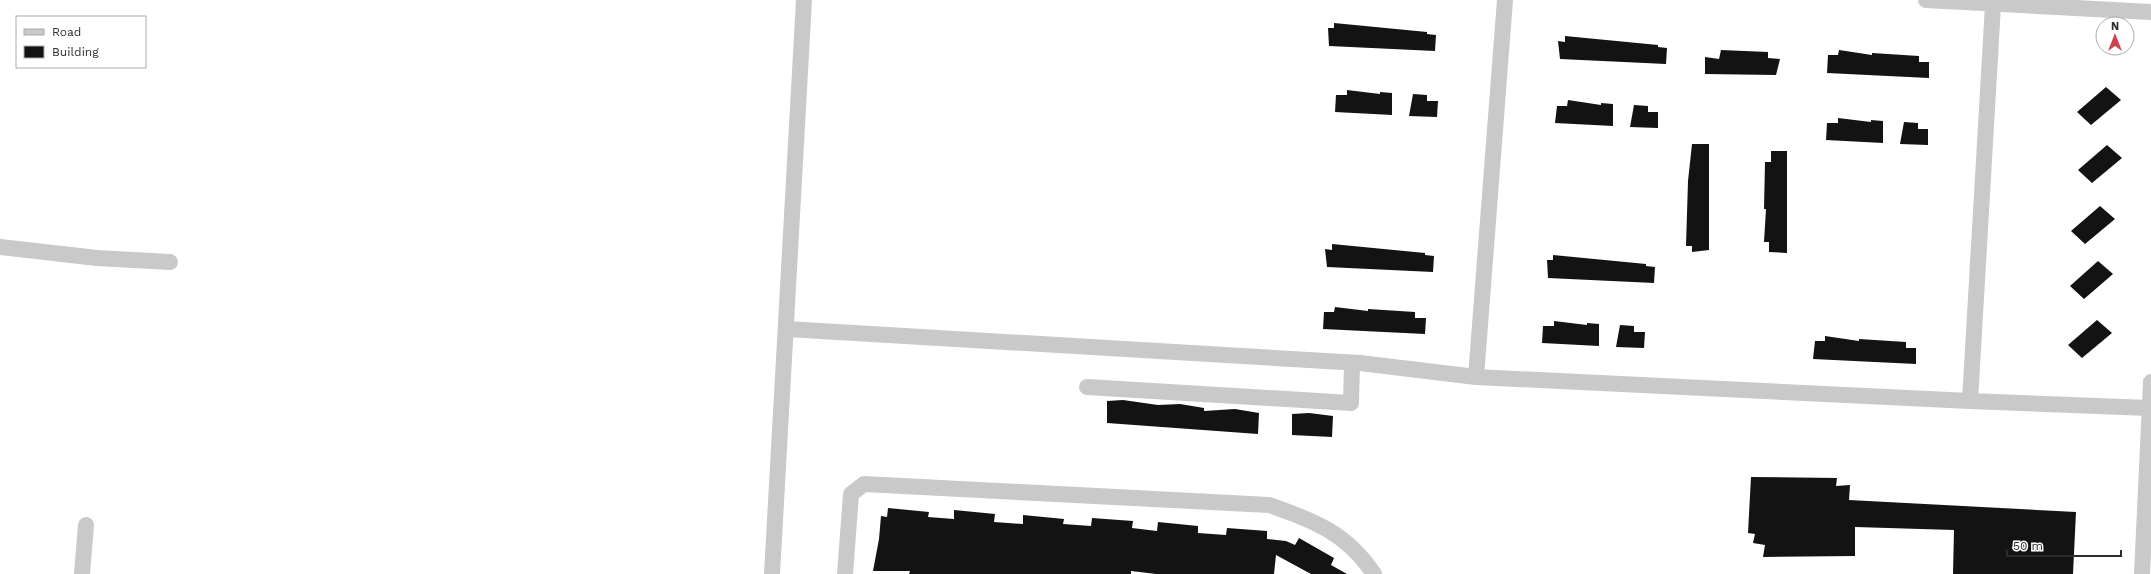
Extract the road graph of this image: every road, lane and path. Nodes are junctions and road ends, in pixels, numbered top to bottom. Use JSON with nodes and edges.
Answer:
{"nodes":[{"id":1,"x":804,"y":0,"type":"edge"},
{"id":2,"x":1505,"y":0,"type":"edge"},
{"id":3,"x":1926,"y":0,"type":"edge"},
{"id":4,"x":1993,"y":5,"type":"junction"},
{"id":5,"x":2151,"y":12,"type":"edge"},
{"id":6,"x":0,"y":247,"type":"edge"},
{"id":7,"x":170,"y":262,"type":"dead end"},
{"id":8,"x":787,"y":329,"type":"junction"},
{"id":9,"x":1352,"y":363,"type":"junction"},
{"id":10,"x":1476,"y":377,"type":"junction"},
{"id":11,"x":2151,"y":382,"type":"edge"},
{"id":12,"x":1087,"y":387,"type":"dead end"},
{"id":13,"x":1970,"y":401,"type":"junction"},
{"id":14,"x":2149,"y":408,"type":"junction"},
{"id":15,"x":86,"y":525,"type":"dead end"},
{"id":16,"x":82,"y":574,"type":"edge"},
{"id":17,"x":772,"y":574,"type":"edge"},
{"id":18,"x":845,"y":574,"type":"edge"},
{"id":19,"x":1374,"y":574,"type":"edge"},
{"id":20,"x":2142,"y":574,"type":"edge"}],
"edges":[{"from":1,"to":8,"type":"street"},
{"from":2,"to":10,"type":"street"},
{"from":3,"to":4,"type":"street"},
{"from":4,"to":5,"type":"street"},
{"from":4,"to":13,"type":"street"},
{"from":6,"to":7,"type":"street"},
{"from":8,"to":9,"type":"street"},
{"from":8,"to":17,"type":"street"},
{"from":9,"to":10,"type":"street"},
{"from":9,"to":12,"type":"street"},
{"from":10,"to":13,"type":"street"},
{"from":11,"to":14,"type":"street"},
{"from":13,"to":14,"type":"street"},
{"from":14,"to":20,"type":"street"},
{"from":15,"to":16,"type":"street"},
{"from":18,"to":19,"type":"street"}]}
